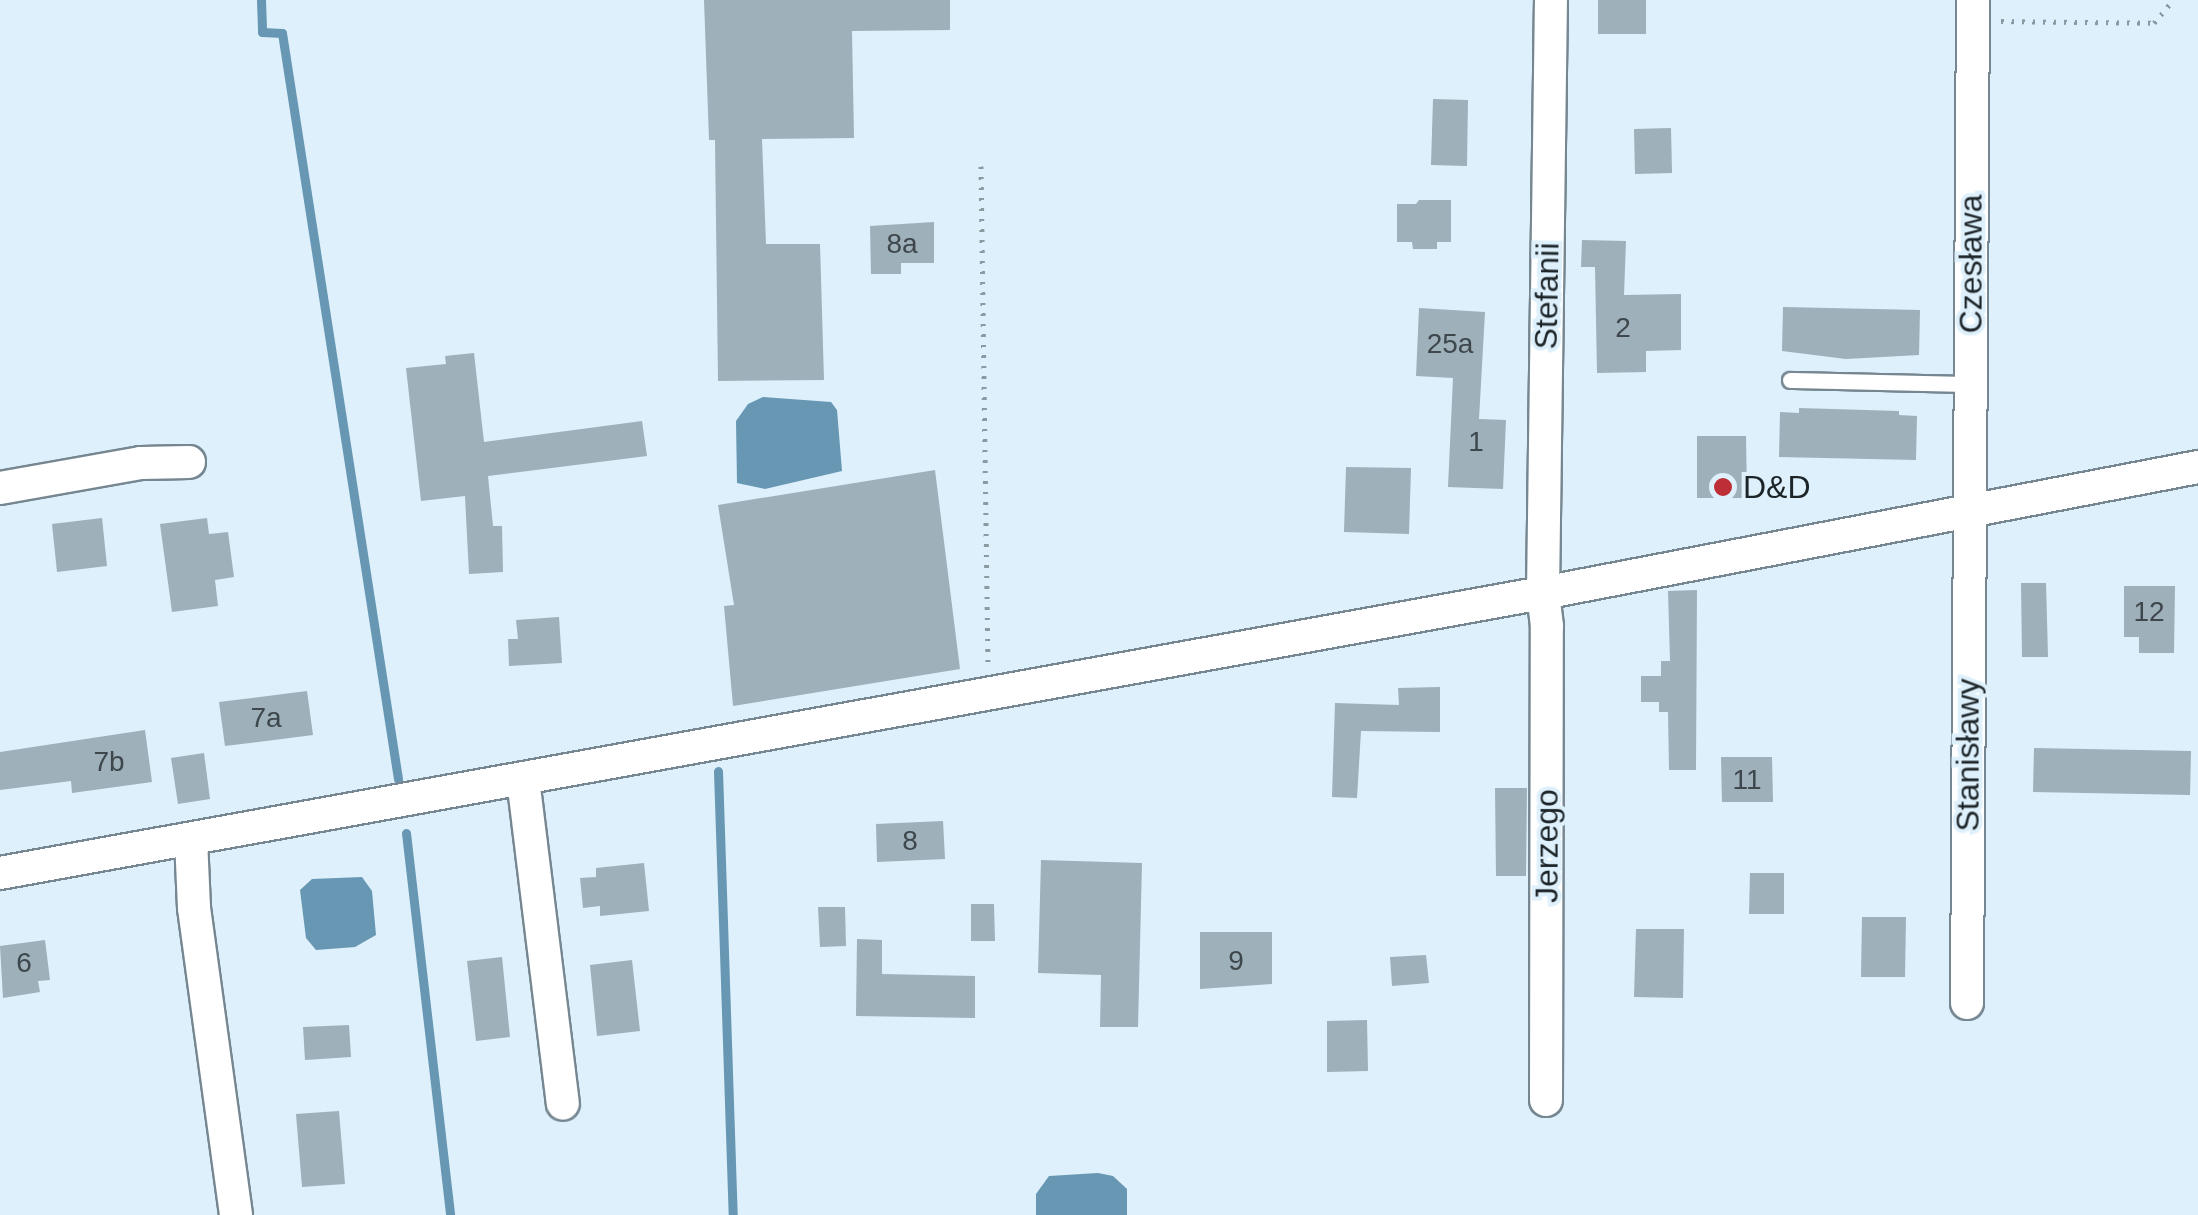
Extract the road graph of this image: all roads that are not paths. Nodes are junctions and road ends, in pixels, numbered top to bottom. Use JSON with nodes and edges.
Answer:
{"nodes":[{"id":1,"x":1551,"y":0,"type":"edge"},
{"id":2,"x":1973,"y":10,"type":"edge"},
{"id":3,"x":1790,"y":380,"type":"dead end"},
{"id":4,"x":1970,"y":384,"type":"junction"},
{"id":5,"x":189,"y":462,"type":"dead end"},
{"id":6,"x":2198,"y":467,"type":"edge"},
{"id":7,"x":0,"y":488,"type":"edge"},
{"id":8,"x":1969,"y":507,"type":"junction"},
{"id":9,"x":1543,"y":593,"type":"junction"},
{"id":10,"x":523,"y":779,"type":"junction"},
{"id":11,"x":191,"y":839,"type":"junction"},
{"id":12,"x":0,"y":873,"type":"edge"},
{"id":13,"x":1968,"y":1003,"type":"dead end"},
{"id":14,"x":1546,"y":1100,"type":"dead end"},
{"id":15,"x":563,"y":1104,"type":"dead end"},
{"id":16,"x":236,"y":1215,"type":"edge"}],
"edges":[{"from":1,"to":9,"type":"street","name":"Stefanii"},
{"from":2,"to":4,"type":"street","name":"Czesława"},
{"from":3,"to":4,"type":"lane"},
{"from":4,"to":8,"type":"street","name":"Czesława"},
{"from":5,"to":7,"type":"street"},
{"from":6,"to":8,"type":"street"},
{"from":8,"to":9,"type":"street"},
{"from":8,"to":13,"type":"street","name":"Stanisławy"},
{"from":9,"to":10,"type":"street"},
{"from":9,"to":14,"type":"street","name":"Jerzego"},
{"from":10,"to":11,"type":"street"},
{"from":10,"to":15,"type":"street"},
{"from":11,"to":12,"type":"street"},
{"from":11,"to":16,"type":"street"}]}
